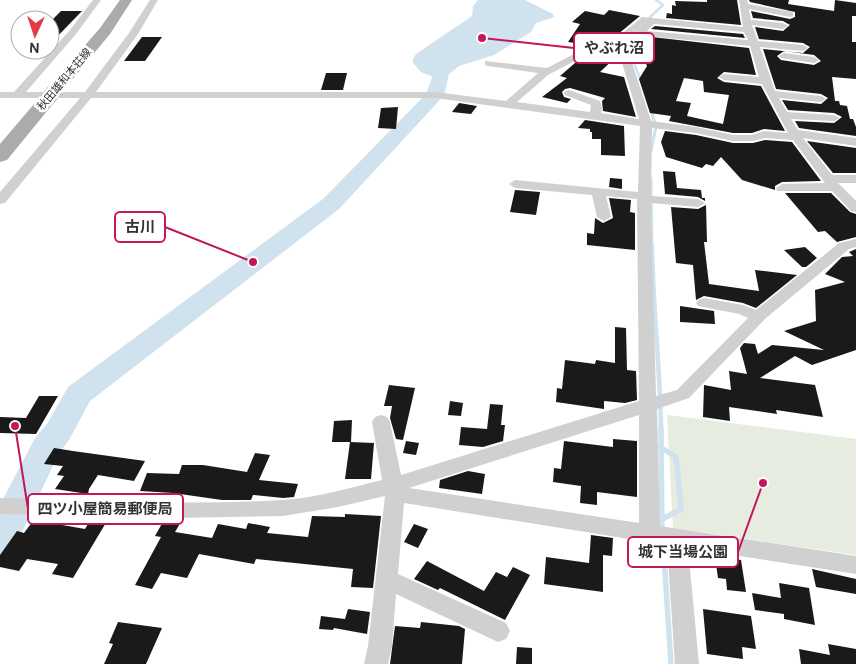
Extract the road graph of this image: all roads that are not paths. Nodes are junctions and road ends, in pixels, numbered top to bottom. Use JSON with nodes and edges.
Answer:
{"nodes":[{"id":1,"x":97,"y":0,"type":"edge"},
{"id":2,"x":126,"y":0,"type":"edge"},
{"id":3,"x":154,"y":0,"type":"edge"},
{"id":4,"x":742,"y":2,"type":"edge"},
{"id":5,"x":790,"y":14,"type":"dead end"},
{"id":6,"x":649,"y":21,"type":"junction"},
{"id":7,"x":748,"y":26,"type":"junction"},
{"id":8,"x":783,"y":26,"type":"dead end"},
{"id":9,"x":621,"y":38,"type":"junction"},
{"id":10,"x":804,"y":48,"type":"dead end"},
{"id":11,"x":729,"y":52,"type":"dead end"},
{"id":12,"x":764,"y":58,"type":"junction"},
{"id":13,"x":814,"y":60,"type":"dead end"},
{"id":14,"x":488,"y":63,"type":"dead end"},
{"id":15,"x":802,"y":67,"type":"dead end"},
{"id":16,"x":549,"y":71,"type":"junction"},
{"id":17,"x":724,"y":77,"type":"dead end"},
{"id":18,"x":766,"y":81,"type":"junction"},
{"id":19,"x":569,"y":93,"type":"dead end"},
{"id":20,"x":771,"y":94,"type":"junction"},
{"id":21,"x":17,"y":95,"type":"junction"},
{"id":22,"x":88,"y":95,"type":"junction"},
{"id":23,"x":1,"y":96,"type":"edge"},
{"id":24,"x":821,"y":100,"type":"dead end"},
{"id":25,"x":508,"y":105,"type":"junction"},
{"id":26,"x":784,"y":115,"type":"junction"},
{"id":27,"x":595,"y":116,"type":"junction"},
{"id":28,"x":834,"y":118,"type":"dead end"},
{"id":29,"x":651,"y":124,"type":"junction"},
{"id":30,"x":796,"y":136,"type":"junction"},
{"id":31,"x":852,"y":143,"type":"edge"},
{"id":32,"x":0,"y":156,"type":"edge"},
{"id":33,"x":856,"y":179,"type":"edge"},
{"id":34,"x":832,"y":183,"type":"junction"},
{"id":35,"x":515,"y":184,"type":"dead end"},
{"id":36,"x":782,"y":188,"type":"dead end"},
{"id":37,"x":598,"y":191,"type":"junction"},
{"id":38,"x":649,"y":199,"type":"junction"},
{"id":39,"x":0,"y":200,"type":"edge"},
{"id":40,"x":698,"y":203,"type":"dead end"},
{"id":41,"x":856,"y":208,"type":"edge"},
{"id":42,"x":604,"y":217,"type":"dead end"},
{"id":43,"x":856,"y":243,"type":"edge"},
{"id":44,"x":704,"y":303,"type":"dead end"},
{"id":45,"x":759,"y":317,"type":"junction"},
{"id":46,"x":656,"y":402,"type":"junction"},
{"id":47,"x":380,"y":422,"type":"dead end"},
{"id":48,"x":394,"y":490,"type":"junction"},
{"id":49,"x":10,"y":506,"type":"edge"},
{"id":50,"x":663,"y":536,"type":"junction"},
{"id":51,"x":856,"y":565,"type":"edge"},
{"id":52,"x":387,"y":579,"type":"junction"},
{"id":53,"x":498,"y":631,"type":"dead end"},
{"id":54,"x":376,"y":664,"type":"edge"},
{"id":55,"x":687,"y":664,"type":"edge"}],
"edges":[{"from":1,"to":21,"type":"street"},
{"from":2,"to":32,"type":"main road","name":"秋田雄和本荘線"},
{"from":3,"to":22,"type":"street"},
{"from":4,"to":5,"type":"street"},
{"from":4,"to":7,"type":"street"},
{"from":6,"to":7,"type":"street"},
{"from":6,"to":9,"type":"street"},
{"from":6,"to":12,"type":"street"},
{"from":7,"to":8,"type":"street"},
{"from":7,"to":12,"type":"street"},
{"from":9,"to":16,"type":"street"},
{"from":9,"to":29,"type":"street"},
{"from":10,"to":12,"type":"street"},
{"from":11,"to":12,"type":"street"},
{"from":12,"to":13,"type":"street"},
{"from":12,"to":15,"type":"street"},
{"from":12,"to":18,"type":"street"},
{"from":14,"to":16,"type":"street"},
{"from":16,"to":25,"type":"street"},
{"from":17,"to":18,"type":"street"},
{"from":18,"to":20,"type":"street"},
{"from":19,"to":27,"type":"street"},
{"from":20,"to":24,"type":"street"},
{"from":20,"to":26,"type":"street"},
{"from":21,"to":22,"type":"street"},
{"from":21,"to":23,"type":"street"},
{"from":22,"to":25,"type":"street"},
{"from":22,"to":39,"type":"street"},
{"from":25,"to":27,"type":"street"},
{"from":26,"to":28,"type":"street"},
{"from":26,"to":30,"type":"street"},
{"from":27,"to":29,"type":"street"},
{"from":29,"to":30,"type":"street"},
{"from":29,"to":38,"type":"street"},
{"from":30,"to":31,"type":"street"},
{"from":30,"to":34,"type":"street"},
{"from":33,"to":34,"type":"street"},
{"from":34,"to":36,"type":"street"},
{"from":34,"to":41,"type":"street"},
{"from":35,"to":37,"type":"street"},
{"from":37,"to":38,"type":"street"},
{"from":37,"to":42,"type":"street"},
{"from":38,"to":40,"type":"street"},
{"from":38,"to":46,"type":"street"},
{"from":43,"to":45,"type":"street"},
{"from":44,"to":45,"type":"street"},
{"from":45,"to":46,"type":"street"},
{"from":46,"to":48,"type":"street"},
{"from":46,"to":50,"type":"street"},
{"from":47,"to":48,"type":"street"},
{"from":48,"to":49,"type":"street"},
{"from":48,"to":50,"type":"street"},
{"from":48,"to":52,"type":"street"},
{"from":50,"to":51,"type":"street"},
{"from":50,"to":55,"type":"street"},
{"from":52,"to":53,"type":"street"},
{"from":52,"to":54,"type":"street"}]}
